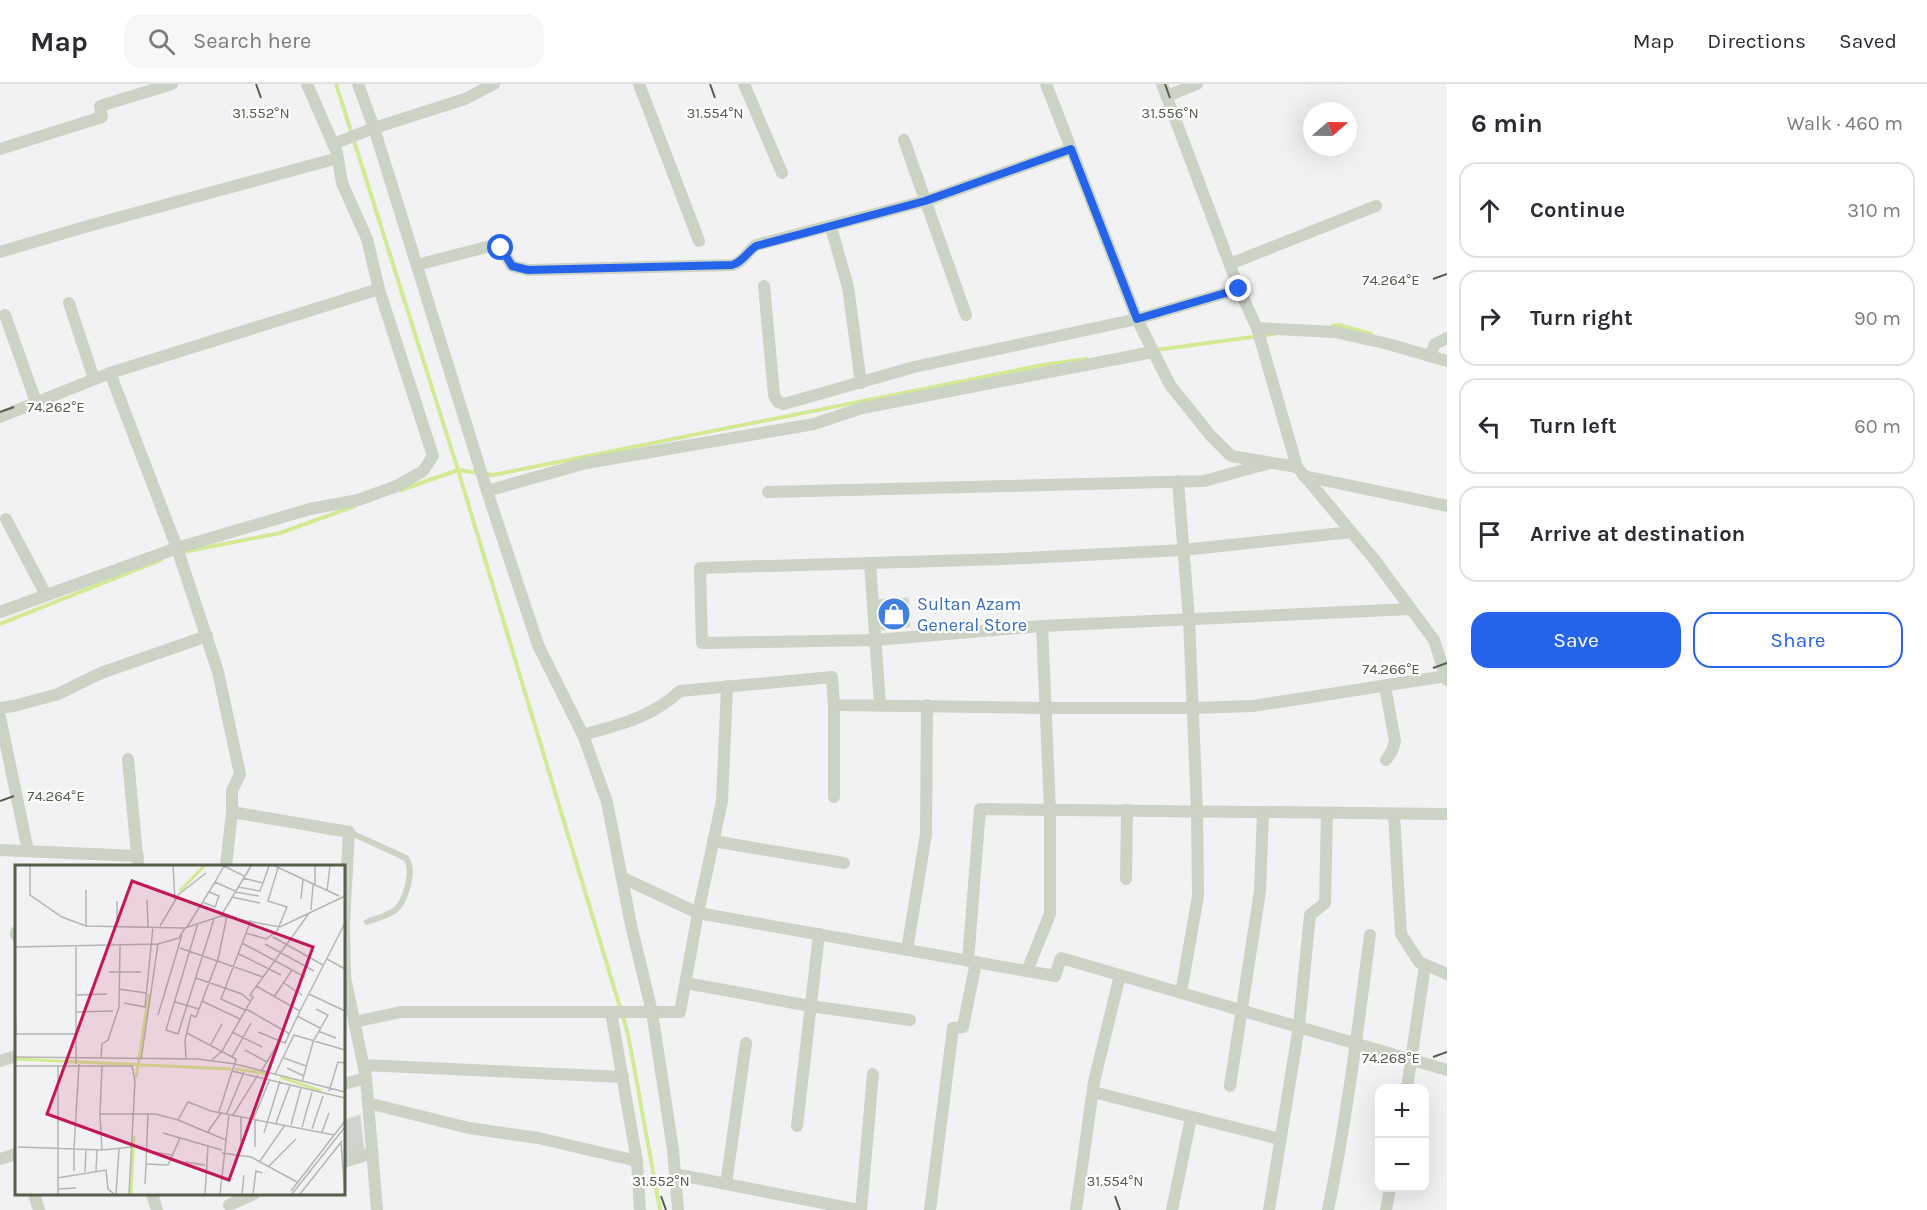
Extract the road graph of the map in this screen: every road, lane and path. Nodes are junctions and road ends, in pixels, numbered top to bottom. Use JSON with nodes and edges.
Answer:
{"nodes":[{"id":1,"x":172,"y":84,"type":"edge"},
{"id":2,"x":307,"y":84,"type":"edge"},
{"id":3,"x":358,"y":84,"type":"edge"},
{"id":4,"x":494,"y":84,"type":"edge"},
{"id":5,"x":639,"y":84,"type":"edge"},
{"id":6,"x":744,"y":84,"type":"edge"},
{"id":7,"x":1046,"y":84,"type":"edge"},
{"id":8,"x":1197,"y":84,"type":"edge"},
{"id":9,"x":1165,"y":90,"type":"edge"},
{"id":10,"x":369,"y":131,"type":"junction"},
{"id":11,"x":904,"y":140,"type":"dead end"},
{"id":12,"x":336,"y":143,"type":"junction"},
{"id":13,"x":0,"y":149,"type":"edge"},
{"id":14,"x":1071,"y":149,"type":"junction"},
{"id":15,"x":338,"y":158,"type":"junction"},
{"id":16,"x":783,"y":173,"type":"dead end"},
{"id":17,"x":925,"y":201,"type":"junction"},
{"id":18,"x":1376,"y":206,"type":"dead end"},
{"id":19,"x":831,"y":227,"type":"junction"},
{"id":20,"x":699,"y":241,"type":"dead end"},
{"id":21,"x":0,"y":252,"type":"edge"},
{"id":22,"x":1230,"y":264,"type":"junction"},
{"id":23,"x":417,"y":265,"type":"junction"},
{"id":24,"x":764,"y":286,"type":"dead end"},
{"id":25,"x":379,"y":289,"type":"junction"},
{"id":26,"x":1239,"y":289,"type":"junction"},
{"id":27,"x":69,"y":303,"type":"dead end"},
{"id":28,"x":5,"y":315,"type":"dead end"},
{"id":29,"x":966,"y":315,"type":"dead end"},
{"id":30,"x":1137,"y":319,"type":"junction"},
{"id":31,"x":1257,"y":328,"type":"junction"},
{"id":32,"x":1447,"y":338,"type":"edge"},
{"id":33,"x":1153,"y":352,"type":"junction"},
{"id":34,"x":1430,"y":356,"type":"junction"},
{"id":35,"x":1447,"y":361,"type":"edge"},
{"id":36,"x":110,"y":373,"type":"junction"},
{"id":37,"x":94,"y":379,"type":"junction"},
{"id":38,"x":861,"y":383,"type":"junction"},
{"id":39,"x":36,"y":402,"type":"junction"},
{"id":40,"x":0,"y":417,"type":"edge"},
{"id":41,"x":1270,"y":463,"type":"junction"},
{"id":42,"x":1301,"y":471,"type":"junction"},
{"id":43,"x":1178,"y":482,"type":"junction"},
{"id":44,"x":487,"y":491,"type":"junction"},
{"id":45,"x":768,"y":492,"type":"dead end"},
{"id":46,"x":1447,"y":506,"type":"edge"},
{"id":47,"x":6,"y":519,"type":"dead end"},
{"id":48,"x":1351,"y":531,"type":"junction"},
{"id":49,"x":177,"y":548,"type":"junction"},
{"id":50,"x":1183,"y":550,"type":"junction"},
{"id":51,"x":870,"y":563,"type":"junction"},
{"id":52,"x":46,"y":595,"type":"junction"},
{"id":53,"x":1411,"y":609,"type":"junction"},
{"id":54,"x":0,"y":612,"type":"edge"},
{"id":55,"x":1189,"y":620,"type":"junction"},
{"id":56,"x":1042,"y":626,"type":"junction"},
{"id":57,"x":207,"y":636,"type":"junction"},
{"id":58,"x":876,"y":640,"type":"junction"},
{"id":59,"x":1434,"y":640,"type":"junction"},
{"id":60,"x":1447,"y":643,"type":"edge"},
{"id":61,"x":1446,"y":678,"type":"edge"},
{"id":62,"x":727,"y":686,"type":"junction"},
{"id":63,"x":1385,"y":686,"type":"junction"},
{"id":64,"x":834,"y":705,"type":"junction"},
{"id":65,"x":880,"y":705,"type":"junction"},
{"id":66,"x":927,"y":705,"type":"junction"},
{"id":67,"x":0,"y":708,"type":"edge"},
{"id":68,"x":1045,"y":708,"type":"junction"},
{"id":69,"x":1193,"y":708,"type":"junction"},
{"id":70,"x":0,"y":717,"type":"edge"},
{"id":71,"x":583,"y":735,"type":"junction"},
{"id":72,"x":128,"y":759,"type":"dead end"},
{"id":73,"x":1386,"y":760,"type":"dead end"},
{"id":74,"x":834,"y":797,"type":"dead end"},
{"id":75,"x":1050,"y":810,"type":"junction"},
{"id":76,"x":1127,"y":810,"type":"junction"},
{"id":77,"x":1197,"y":811,"type":"junction"},
{"id":78,"x":232,"y":812,"type":"junction"},
{"id":79,"x":1263,"y":812,"type":"junction"},
{"id":80,"x":1327,"y":813,"type":"junction"},
{"id":81,"x":1394,"y":814,"type":"junction"},
{"id":82,"x":1447,"y":814,"type":"edge"},
{"id":83,"x":349,"y":832,"type":"junction"},
{"id":84,"x":713,"y":841,"type":"junction"},
{"id":85,"x":0,"y":850,"type":"edge"},
{"id":86,"x":28,"y":851,"type":"junction"},
{"id":87,"x":138,"y":861,"type":"edge"},
{"id":88,"x":844,"y":863,"type":"dead end"},
{"id":89,"x":226,"y":865,"type":"edge"},
{"id":90,"x":622,"y":878,"type":"junction"},
{"id":91,"x":1126,"y":879,"type":"dead end"},
{"id":92,"x":345,"y":906,"type":"edge"},
{"id":93,"x":698,"y":913,"type":"junction"},
{"id":94,"x":367,"y":922,"type":"dead end"},
{"id":95,"x":819,"y":934,"type":"junction"},
{"id":96,"x":1370,"y":935,"type":"dead end"},
{"id":97,"x":907,"y":950,"type":"junction"},
{"id":98,"x":972,"y":962,"type":"junction"},
{"id":99,"x":1425,"y":965,"type":"junction"},
{"id":100,"x":1027,"y":971,"type":"junction"},
{"id":101,"x":1447,"y":974,"type":"edge"},
{"id":102,"x":1120,"y":975,"type":"junction"},
{"id":103,"x":345,"y":977,"type":"edge"},
{"id":104,"x":686,"y":983,"type":"junction"},
{"id":105,"x":1181,"y":993,"type":"junction"},
{"id":106,"x":810,"y":1006,"type":"junction"},
{"id":107,"x":1241,"y":1010,"type":"junction"},
{"id":108,"x":614,"y":1012,"type":"junction"},
{"id":109,"x":646,"y":1012,"type":"junction"},
{"id":110,"x":910,"y":1020,"type":"dead end"},
{"id":111,"x":1299,"y":1026,"type":"junction"},
{"id":112,"x":351,"y":1027,"type":"edge"},
{"id":113,"x":746,"y":1043,"type":"dead end"},
{"id":114,"x":1356,"y":1044,"type":"junction"},
{"id":115,"x":15,"y":1056,"type":"edge"},
{"id":116,"x":0,"y":1060,"type":"edge"},
{"id":117,"x":1412,"y":1061,"type":"junction"},
{"id":118,"x":364,"y":1065,"type":"junction"},
{"id":119,"x":1447,"y":1070,"type":"edge"},
{"id":120,"x":873,"y":1074,"type":"dead end"},
{"id":121,"x":623,"y":1077,"type":"junction"},
{"id":122,"x":366,"y":1078,"type":"junction"},
{"id":123,"x":345,"y":1084,"type":"edge"},
{"id":124,"x":1408,"y":1084,"type":"edge"},
{"id":125,"x":1230,"y":1086,"type":"dead end"},
{"id":126,"x":1093,"y":1092,"type":"junction"},
{"id":127,"x":368,"y":1103,"type":"junction"},
{"id":128,"x":1191,"y":1118,"type":"junction"},
{"id":129,"x":797,"y":1126,"type":"dead end"},
{"id":130,"x":1280,"y":1139,"type":"junction"},
{"id":131,"x":372,"y":1153,"type":"junction"},
{"id":132,"x":15,"y":1154,"type":"edge"},
{"id":133,"x":0,"y":1159,"type":"edge"},
{"id":134,"x":637,"y":1161,"type":"junction"},
{"id":135,"x":345,"y":1162,"type":"edge"},
{"id":136,"x":675,"y":1174,"type":"junction"},
{"id":137,"x":726,"y":1184,"type":"junction"},
{"id":138,"x":1389,"y":1192,"type":"edge"},
{"id":139,"x":34,"y":1195,"type":"edge"},
{"id":140,"x":152,"y":1195,"type":"edge"},
{"id":141,"x":252,"y":1195,"type":"edge"},
{"id":142,"x":229,"y":1205,"type":"dead end"},
{"id":143,"x":39,"y":1210,"type":"edge"},
{"id":144,"x":157,"y":1210,"type":"edge"},
{"id":145,"x":377,"y":1210,"type":"edge"},
{"id":146,"x":640,"y":1210,"type":"edge"},
{"id":147,"x":678,"y":1210,"type":"edge"},
{"id":148,"x":860,"y":1210,"type":"edge"},
{"id":149,"x":930,"y":1210,"type":"edge"},
{"id":150,"x":1076,"y":1210,"type":"edge"},
{"id":151,"x":1172,"y":1210,"type":"edge"},
{"id":152,"x":1269,"y":1210,"type":"edge"},
{"id":153,"x":1328,"y":1210,"type":"edge"},
{"id":154,"x":1386,"y":1210,"type":"edge"}],
"edges":[{"from":1,"to":13,"type":"street"},
{"from":2,"to":12,"type":"street"},
{"from":3,"to":10,"type":"street"},
{"from":4,"to":10,"type":"street"},
{"from":5,"to":20,"type":"street"},
{"from":6,"to":16,"type":"street"},
{"from":7,"to":14,"type":"street"},
{"from":8,"to":9,"type":"street"},
{"from":9,"to":22,"type":"street"},
{"from":10,"to":12,"type":"street"},
{"from":10,"to":23,"type":"street"},
{"from":11,"to":17,"type":"street"},
{"from":12,"to":15,"type":"street"},
{"from":14,"to":17,"type":"street"},
{"from":14,"to":30,"type":"street"},
{"from":15,"to":21,"type":"street"},
{"from":15,"to":25,"type":"street"},
{"from":17,"to":19,"type":"street"},
{"from":17,"to":29,"type":"street"},
{"from":18,"to":22,"type":"street"},
{"from":19,"to":23,"type":"street"},
{"from":19,"to":38,"type":"street"},
{"from":22,"to":26,"type":"street"},
{"from":23,"to":44,"type":"street"},
{"from":24,"to":38,"type":"street"},
{"from":25,"to":36,"type":"street"},
{"from":25,"to":49,"type":"street"},
{"from":26,"to":30,"type":"street"},
{"from":26,"to":31,"type":"street"},
{"from":27,"to":37,"type":"street"},
{"from":28,"to":39,"type":"street"},
{"from":30,"to":33,"type":"street"},
{"from":30,"to":38,"type":"street"},
{"from":31,"to":34,"type":"street"},
{"from":31,"to":42,"type":"street"},
{"from":32,"to":34,"type":"street"},
{"from":33,"to":41,"type":"street"},
{"from":33,"to":44,"type":"street"},
{"from":34,"to":35,"type":"street"},
{"from":36,"to":37,"type":"street"},
{"from":36,"to":49,"type":"street"},
{"from":37,"to":39,"type":"street"},
{"from":39,"to":40,"type":"street"},
{"from":41,"to":42,"type":"street"},
{"from":41,"to":43,"type":"street"},
{"from":42,"to":46,"type":"street"},
{"from":42,"to":48,"type":"street"},
{"from":43,"to":45,"type":"street"},
{"from":43,"to":50,"type":"street"},
{"from":44,"to":71,"type":"street"},
{"from":47,"to":52,"type":"street"},
{"from":48,"to":50,"type":"street"},
{"from":48,"to":53,"type":"street"},
{"from":49,"to":52,"type":"street"},
{"from":49,"to":57,"type":"street"},
{"from":50,"to":51,"type":"street"},
{"from":50,"to":55,"type":"street"},
{"from":51,"to":58,"type":"street"},
{"from":51,"to":58,"type":"street"},
{"from":52,"to":54,"type":"street"},
{"from":53,"to":55,"type":"street"},
{"from":53,"to":59,"type":"street"},
{"from":55,"to":56,"type":"street"},
{"from":55,"to":69,"type":"street"},
{"from":56,"to":58,"type":"street"},
{"from":56,"to":68,"type":"street"},
{"from":57,"to":67,"type":"street"},
{"from":57,"to":78,"type":"street"},
{"from":58,"to":65,"type":"street"},
{"from":59,"to":60,"type":"street"},
{"from":59,"to":61,"type":"street"},
{"from":61,"to":63,"type":"street"},
{"from":62,"to":64,"type":"street"},
{"from":62,"to":71,"type":"street"},
{"from":62,"to":84,"type":"street"},
{"from":63,"to":69,"type":"street"},
{"from":63,"to":73,"type":"street"},
{"from":64,"to":65,"type":"street"},
{"from":64,"to":74,"type":"street"},
{"from":65,"to":66,"type":"street"},
{"from":66,"to":68,"type":"street"},
{"from":66,"to":97,"type":"street"},
{"from":68,"to":69,"type":"street"},
{"from":68,"to":75,"type":"street"},
{"from":69,"to":77,"type":"street"},
{"from":70,"to":86,"type":"street"},
{"from":71,"to":90,"type":"street"},
{"from":72,"to":87,"type":"street"},
{"from":75,"to":76,"type":"street"},
{"from":75,"to":98,"type":"street"},
{"from":75,"to":100,"type":"street"},
{"from":76,"to":77,"type":"street"},
{"from":76,"to":91,"type":"street"},
{"from":77,"to":79,"type":"street"},
{"from":77,"to":105,"type":"street"},
{"from":78,"to":83,"type":"street"},
{"from":78,"to":89,"type":"street"},
{"from":79,"to":80,"type":"street"},
{"from":79,"to":107,"type":"street"},
{"from":80,"to":81,"type":"street"},
{"from":80,"to":111,"type":"street"},
{"from":81,"to":82,"type":"street"},
{"from":81,"to":99,"type":"street"},
{"from":83,"to":92,"type":"street"},
{"from":83,"to":94,"type":"lane"},
{"from":84,"to":88,"type":"street"},
{"from":84,"to":93,"type":"street"},
{"from":85,"to":86,"type":"street"},
{"from":86,"to":87,"type":"street"},
{"from":90,"to":93,"type":"street"},
{"from":90,"to":109,"type":"street"},
{"from":93,"to":95,"type":"street"},
{"from":93,"to":104,"type":"street"},
{"from":95,"to":97,"type":"street"},
{"from":95,"to":106,"type":"street"},
{"from":96,"to":114,"type":"street"},
{"from":97,"to":98,"type":"street"},
{"from":98,"to":100,"type":"street"},
{"from":98,"to":149,"type":"street"},
{"from":99,"to":101,"type":"street"},
{"from":99,"to":117,"type":"street"},
{"from":100,"to":102,"type":"street"},
{"from":102,"to":105,"type":"street"},
{"from":102,"to":126,"type":"street"},
{"from":103,"to":112,"type":"street"},
{"from":104,"to":106,"type":"street"},
{"from":104,"to":109,"type":"street"},
{"from":105,"to":107,"type":"street"},
{"from":106,"to":110,"type":"street"},
{"from":106,"to":129,"type":"street"},
{"from":107,"to":111,"type":"street"},
{"from":107,"to":125,"type":"street"},
{"from":108,"to":109,"type":"street"},
{"from":108,"to":112,"type":"street"},
{"from":108,"to":121,"type":"street"},
{"from":109,"to":136,"type":"street"},
{"from":111,"to":114,"type":"street"},
{"from":111,"to":130,"type":"street"},
{"from":112,"to":118,"type":"street"},
{"from":113,"to":137,"type":"street"},
{"from":114,"to":117,"type":"street"},
{"from":114,"to":153,"type":"street"},
{"from":115,"to":116,"type":"street"},
{"from":117,"to":119,"type":"street"},
{"from":117,"to":124,"type":"street"},
{"from":118,"to":121,"type":"street"},
{"from":118,"to":122,"type":"street"},
{"from":120,"to":148,"type":"street"},
{"from":121,"to":134,"type":"street"},
{"from":122,"to":123,"type":"street"},
{"from":122,"to":127,"type":"street"},
{"from":126,"to":128,"type":"street"},
{"from":126,"to":150,"type":"street"},
{"from":127,"to":131,"type":"street"},
{"from":127,"to":134,"type":"street"},
{"from":128,"to":130,"type":"street"},
{"from":128,"to":151,"type":"street"},
{"from":130,"to":152,"type":"street"},
{"from":131,"to":135,"type":"street"},
{"from":131,"to":145,"type":"street"},
{"from":132,"to":133,"type":"street"},
{"from":134,"to":146,"type":"street"},
{"from":136,"to":137,"type":"street"},
{"from":136,"to":147,"type":"street"},
{"from":137,"to":148,"type":"street"},
{"from":138,"to":154,"type":"street"},
{"from":139,"to":143,"type":"street"},
{"from":140,"to":144,"type":"street"},
{"from":141,"to":142,"type":"street"}]}
